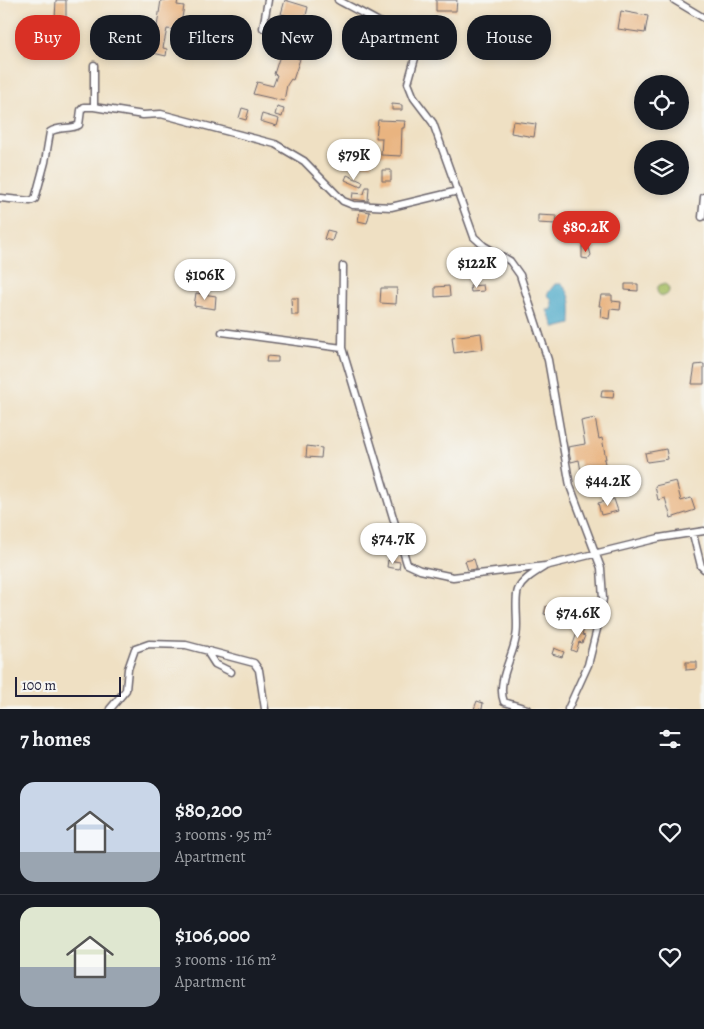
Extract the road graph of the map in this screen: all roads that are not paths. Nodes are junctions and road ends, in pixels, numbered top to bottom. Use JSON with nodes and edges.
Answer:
{"nodes":[{"id":1,"x":268,"y":0,"type":"edge"},
{"id":2,"x":338,"y":0,"type":"edge"},
{"id":3,"x":674,"y":0,"type":"edge"},
{"id":4,"x":265,"y":15,"type":"edge"},
{"id":5,"x":704,"y":18,"type":"edge"},
{"id":6,"x":94,"y":64,"type":"dead end"},
{"id":7,"x":94,"y":107,"type":"junction"},
{"id":8,"x":458,"y":191,"type":"junction"},
{"id":9,"x":704,"y":196,"type":"edge"},
{"id":10,"x":0,"y":198,"type":"edge"},
{"id":11,"x":702,"y":216,"type":"dead end"},
{"id":12,"x":343,"y":266,"type":"dead end"},
{"id":13,"x":222,"y":332,"type":"dead end"},
{"id":14,"x":342,"y":348,"type":"junction"},
{"id":15,"x":704,"y":531,"type":"edge"},
{"id":16,"x":693,"y":534,"type":"junction"},
{"id":17,"x":595,"y":554,"type":"junction"},
{"id":18,"x":545,"y":566,"type":"junction"},
{"id":19,"x":704,"y":569,"type":"edge"},
{"id":20,"x":206,"y":650,"type":"junction"},
{"id":21,"x":231,"y":672,"type":"dead end"},
{"id":22,"x":110,"y":709,"type":"edge"},
{"id":23,"x":265,"y":709,"type":"edge"},
{"id":24,"x":527,"y":709,"type":"edge"},
{"id":25,"x":568,"y":709,"type":"edge"}],
"edges":[{"from":1,"to":4,"type":"street"},
{"from":2,"to":8,"type":"street"},
{"from":3,"to":5,"type":"street"},
{"from":6,"to":7,"type":"street"},
{"from":7,"to":8,"type":"street"},
{"from":7,"to":10,"type":"street"},
{"from":8,"to":17,"type":"street"},
{"from":9,"to":11,"type":"street"},
{"from":12,"to":14,"type":"street"},
{"from":13,"to":14,"type":"street"},
{"from":14,"to":18,"type":"street"},
{"from":15,"to":16,"type":"street"},
{"from":16,"to":17,"type":"street"},
{"from":16,"to":19,"type":"street"},
{"from":17,"to":18,"type":"street"},
{"from":17,"to":25,"type":"street"},
{"from":18,"to":24,"type":"street"},
{"from":20,"to":21,"type":"street"},
{"from":20,"to":22,"type":"street"},
{"from":20,"to":23,"type":"street"}]}
